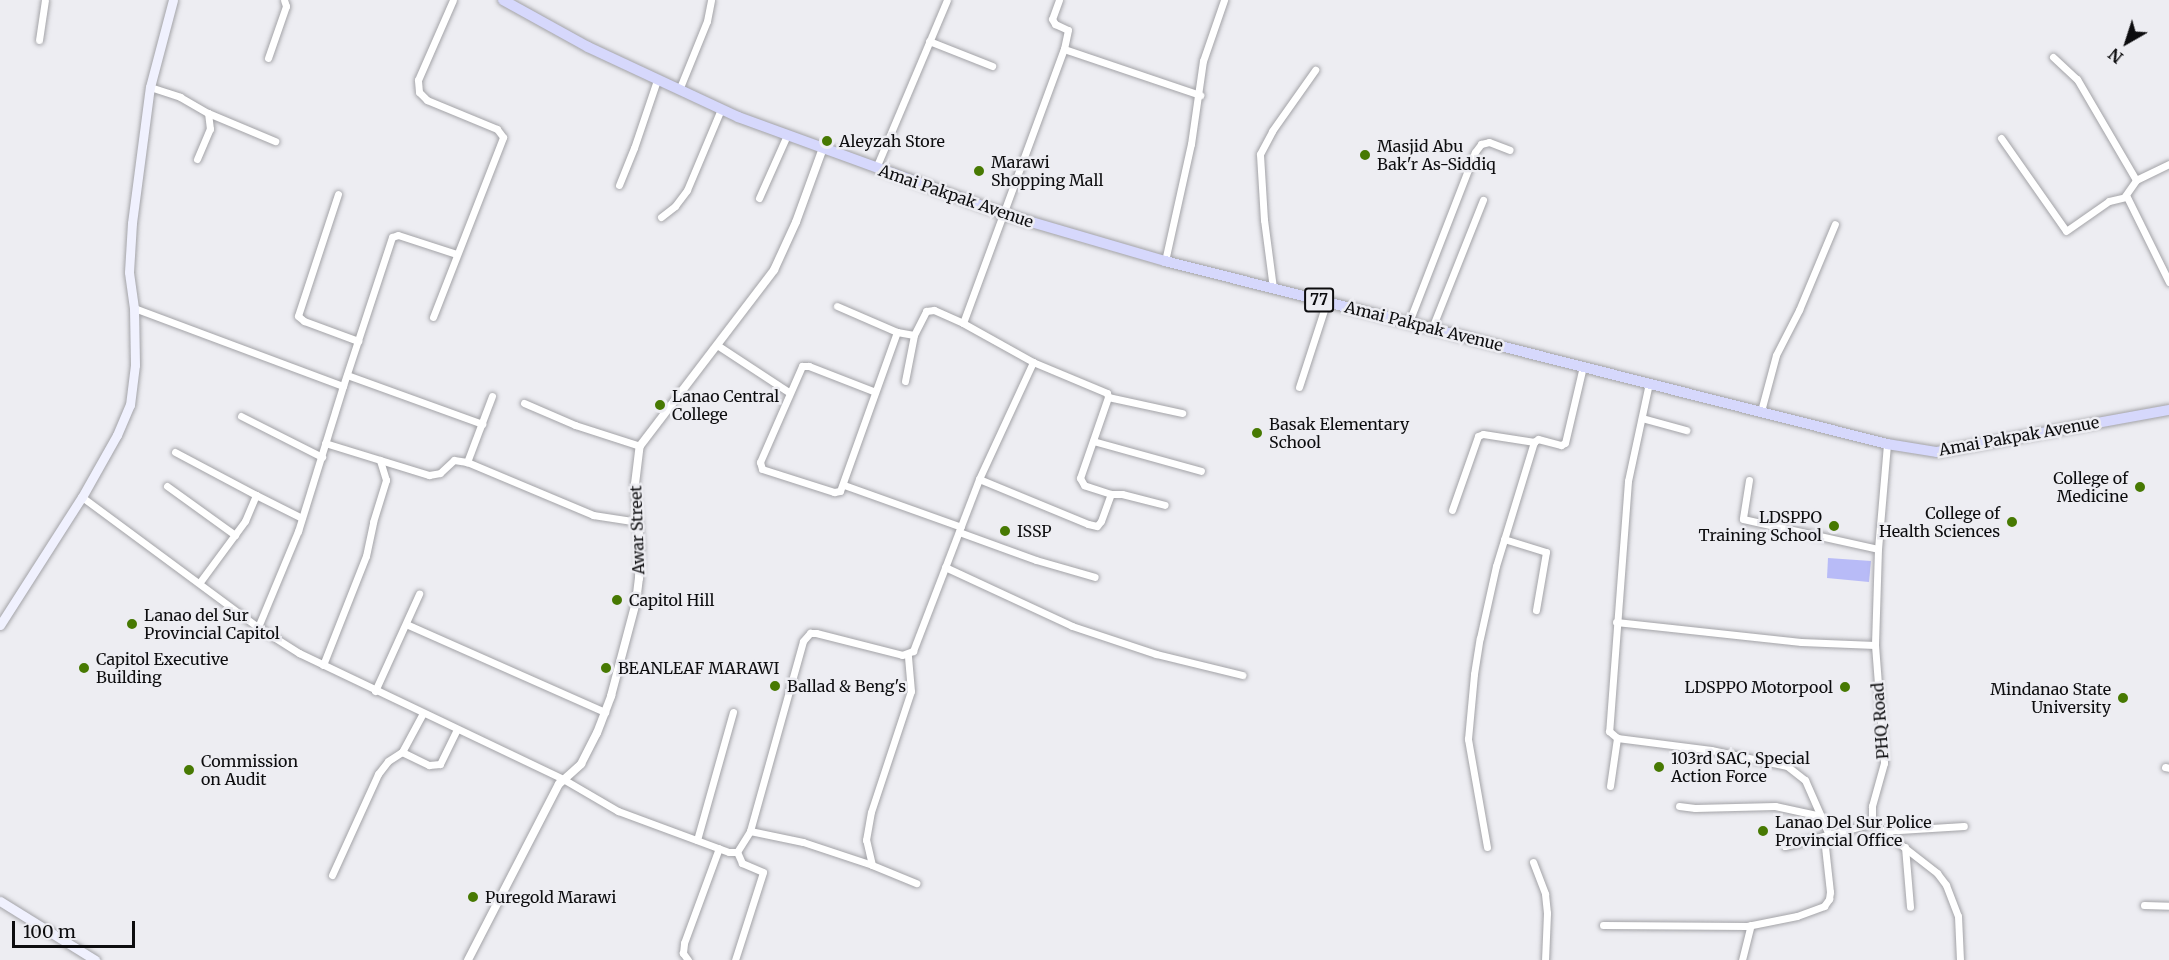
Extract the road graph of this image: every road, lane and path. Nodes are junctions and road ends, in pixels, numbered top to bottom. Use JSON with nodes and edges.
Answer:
{"nodes":[{"id":1,"x":45,"y":0,"type":"edge"},
{"id":2,"x":173,"y":0,"type":"edge"},
{"id":3,"x":284,"y":0,"type":"edge"},
{"id":4,"x":453,"y":0,"type":"edge"},
{"id":5,"x":503,"y":0,"type":"edge"},
{"id":6,"x":711,"y":0,"type":"edge"},
{"id":7,"x":947,"y":0,"type":"edge"},
{"id":8,"x":1059,"y":0,"type":"edge"},
{"id":9,"x":1224,"y":0,"type":"edge"},
{"id":10,"x":39,"y":40,"type":"dead end"},
{"id":11,"x":929,"y":41,"type":"junction"},
{"id":12,"x":1064,"y":49,"type":"junction"},
{"id":13,"x":2054,"y":57,"type":"dead end"},
{"id":14,"x":268,"y":58,"type":"dead end"},
{"id":15,"x":992,"y":66,"type":"dead end"},
{"id":16,"x":1314,"y":70,"type":"dead end"},
{"id":17,"x":657,"y":80,"type":"junction"},
{"id":18,"x":150,"y":87,"type":"junction"},
{"id":19,"x":680,"y":90,"type":"junction"},
{"id":20,"x":1200,"y":95,"type":"junction"},
{"id":21,"x":721,"y":109,"type":"junction"},
{"id":22,"x":208,"y":113,"type":"junction"},
{"id":23,"x":787,"y":135,"type":"junction"},
{"id":24,"x":2001,"y":138,"type":"dead end"},
{"id":25,"x":275,"y":141,"type":"dead end"},
{"id":26,"x":823,"y":148,"type":"junction"},
{"id":27,"x":1510,"y":150,"type":"dead end"},
{"id":28,"x":197,"y":159,"type":"dead end"},
{"id":29,"x":2169,"y":164,"type":"edge"},
{"id":30,"x":876,"y":168,"type":"junction"},
{"id":31,"x":2136,"y":180,"type":"junction"},
{"id":32,"x":619,"y":185,"type":"dead end"},
{"id":33,"x":338,"y":194,"type":"dead end"},
{"id":34,"x":2126,"y":196,"type":"junction"},
{"id":35,"x":759,"y":198,"type":"dead end"},
{"id":36,"x":1482,"y":200,"type":"dead end"},
{"id":37,"x":1004,"y":214,"type":"junction"},
{"id":38,"x":661,"y":217,"type":"dead end"},
{"id":39,"x":1835,"y":224,"type":"dead end"},
{"id":40,"x":456,"y":254,"type":"junction"},
{"id":41,"x":1165,"y":261,"type":"junction"},
{"id":42,"x":2169,"y":282,"type":"edge"},
{"id":43,"x":1273,"y":288,"type":"junction"},
{"id":44,"x":1327,"y":302,"type":"junction"},
{"id":45,"x":837,"y":306,"type":"dead end"},
{"id":46,"x":134,"y":308,"type":"junction"},
{"id":47,"x":433,"y":317,"type":"dead end"},
{"id":48,"x":1409,"y":322,"type":"junction"},
{"id":49,"x":963,"y":323,"type":"junction"},
{"id":50,"x":1432,"y":328,"type":"junction"},
{"id":51,"x":897,"y":332,"type":"junction"},
{"id":52,"x":914,"y":335,"type":"junction"},
{"id":53,"x":358,"y":341,"type":"junction"},
{"id":54,"x":717,"y":345,"type":"junction"},
{"id":55,"x":1033,"y":362,"type":"junction"},
{"id":56,"x":1583,"y":366,"type":"junction"},
{"id":57,"x":347,"y":375,"type":"junction"},
{"id":58,"x":905,"y":381,"type":"dead end"},
{"id":59,"x":1648,"y":383,"type":"junction"},
{"id":60,"x":343,"y":386,"type":"junction"},
{"id":61,"x":1299,"y":387,"type":"dead end"},
{"id":62,"x":873,"y":391,"type":"junction"},
{"id":63,"x":790,"y":393,"type":"junction"},
{"id":64,"x":492,"y":396,"type":"dead end"},
{"id":65,"x":1108,"y":397,"type":"junction"},
{"id":66,"x":524,"y":403,"type":"dead end"},
{"id":67,"x":2169,"y":410,"type":"edge"},
{"id":68,"x":1761,"y":411,"type":"junction"},
{"id":69,"x":1182,"y":413,"type":"dead end"},
{"id":70,"x":241,"y":416,"type":"dead end"},
{"id":71,"x":1642,"y":418,"type":"junction"},
{"id":72,"x":482,"y":424,"type":"junction"},
{"id":73,"x":1686,"y":430,"type":"dead end"},
{"id":74,"x":1093,"y":441,"type":"junction"},
{"id":75,"x":1534,"y":441,"type":"junction"},
{"id":76,"x":325,"y":443,"type":"junction"},
{"id":77,"x":1887,"y":444,"type":"junction"},
{"id":78,"x":640,"y":446,"type":"junction"},
{"id":79,"x":175,"y":452,"type":"dead end"},
{"id":80,"x":322,"y":457,"type":"junction"},
{"id":81,"x":380,"y":460,"type":"junction"},
{"id":82,"x":467,"y":462,"type":"junction"},
{"id":83,"x":1201,"y":471,"type":"dead end"},
{"id":84,"x":979,"y":479,"type":"junction"},
{"id":85,"x":1749,"y":480,"type":"dead end"},
{"id":86,"x":844,"y":485,"type":"junction"},
{"id":87,"x":167,"y":486,"type":"dead end"},
{"id":88,"x":1111,"y":494,"type":"junction"},
{"id":89,"x":256,"y":495,"type":"junction"},
{"id":90,"x":82,"y":497,"type":"junction"},
{"id":91,"x":1165,"y":505,"type":"dead end"},
{"id":92,"x":1452,"y":510,"type":"dead end"},
{"id":93,"x":302,"y":518,"type":"junction"},
{"id":94,"x":638,"y":522,"type":"junction"},
{"id":95,"x":960,"y":530,"type":"junction"},
{"id":96,"x":235,"y":535,"type":"junction"},
{"id":97,"x":1504,"y":538,"type":"junction"},
{"id":98,"x":1878,"y":549,"type":"junction"},
{"id":99,"x":945,"y":567,"type":"junction"},
{"id":100,"x":1095,"y":577,"type":"dead end"},
{"id":101,"x":200,"y":582,"type":"junction"},
{"id":102,"x":419,"y":594,"type":"dead end"},
{"id":103,"x":1536,"y":610,"type":"dead end"},
{"id":104,"x":1616,"y":622,"type":"junction"},
{"id":105,"x":406,"y":624,"type":"junction"},
{"id":106,"x":0,"y":625,"type":"edge"},
{"id":107,"x":258,"y":627,"type":"junction"},
{"id":108,"x":1875,"y":645,"type":"junction"},
{"id":109,"x":908,"y":654,"type":"junction"},
{"id":110,"x":323,"y":665,"type":"junction"},
{"id":111,"x":1242,"y":675,"type":"dead end"},
{"id":112,"x":375,"y":691,"type":"junction"},
{"id":113,"x":605,"y":712,"type":"junction"},
{"id":114,"x":733,"y":712,"type":"dead end"},
{"id":115,"x":423,"y":713,"type":"junction"},
{"id":116,"x":457,"y":729,"type":"junction"},
{"id":117,"x":1617,"y":738,"type":"junction"},
{"id":118,"x":402,"y":752,"type":"junction"},
{"id":119,"x":563,"y":779,"type":"junction"},
{"id":120,"x":1610,"y":786,"type":"dead end"},
{"id":121,"x":1679,"y":806,"type":"dead end"},
{"id":122,"x":1821,"y":816,"type":"junction"},
{"id":123,"x":1874,"y":823,"type":"junction"},
{"id":124,"x":1964,"y":826,"type":"dead end"},
{"id":125,"x":750,"y":831,"type":"junction"},
{"id":126,"x":1883,"y":831,"type":"junction"},
{"id":127,"x":1827,"y":837,"type":"junction"},
{"id":128,"x":696,"y":840,"type":"junction"},
{"id":129,"x":1785,"y":846,"type":"dead end"},
{"id":130,"x":1487,"y":847,"type":"dead end"},
{"id":131,"x":1905,"y":847,"type":"junction"},
{"id":132,"x":719,"y":848,"type":"junction"},
{"id":133,"x":737,"y":852,"type":"junction"},
{"id":134,"x":1533,"y":862,"type":"dead end"},
{"id":135,"x":872,"y":865,"type":"junction"},
{"id":136,"x":332,"y":875,"type":"dead end"},
{"id":137,"x":916,"y":883,"type":"dead end"},
{"id":138,"x":0,"y":901,"type":"edge"},
{"id":139,"x":2144,"y":905,"type":"dead end"},
{"id":140,"x":2169,"y":906,"type":"edge"},
{"id":141,"x":1910,"y":907,"type":"dead end"},
{"id":142,"x":1603,"y":925,"type":"dead end"},
{"id":143,"x":1751,"y":925,"type":"junction"},
{"id":144,"x":95,"y":960,"type":"edge"},
{"id":145,"x":468,"y":960,"type":"edge"},
{"id":146,"x":688,"y":960,"type":"edge"},
{"id":147,"x":735,"y":960,"type":"edge"},
{"id":148,"x":1545,"y":960,"type":"edge"},
{"id":149,"x":1742,"y":960,"type":"edge"},
{"id":150,"x":1960,"y":960,"type":"edge"}],
"edges":[{"from":1,"to":10,"type":"street"},
{"from":2,"to":18,"type":"main road"},
{"from":3,"to":14,"type":"street"},
{"from":4,"to":40,"type":"street"},
{"from":5,"to":17,"type":"highway","name":"Amai Pakpak Avenue","number":"77"},
{"from":6,"to":19,"type":"street"},
{"from":7,"to":11,"type":"street"},
{"from":8,"to":12,"type":"street"},
{"from":9,"to":20,"type":"street"},
{"from":11,"to":15,"type":"street"},
{"from":11,"to":30,"type":"street"},
{"from":12,"to":20,"type":"street"},
{"from":12,"to":37,"type":"street"},
{"from":13,"to":31,"type":"street"},
{"from":16,"to":43,"type":"street"},
{"from":17,"to":19,"type":"highway","name":"Amai Pakpak Avenue","number":"77"},
{"from":17,"to":32,"type":"street"},
{"from":18,"to":22,"type":"street"},
{"from":18,"to":46,"type":"main road"},
{"from":19,"to":21,"type":"highway","name":"Amai Pakpak Avenue","number":"77"},
{"from":20,"to":41,"type":"street"},
{"from":21,"to":23,"type":"highway","name":"Amai Pakpak Avenue","number":"77"},
{"from":21,"to":38,"type":"street"},
{"from":22,"to":25,"type":"street"},
{"from":22,"to":28,"type":"street"},
{"from":23,"to":26,"type":"highway","name":"Amai Pakpak Avenue","number":"77"},
{"from":23,"to":35,"type":"street"},
{"from":24,"to":34,"type":"street"},
{"from":26,"to":30,"type":"highway","name":"Amai Pakpak Avenue","number":"77"},
{"from":26,"to":54,"type":"street"},
{"from":27,"to":48,"type":"street"},
{"from":29,"to":31,"type":"street"},
{"from":30,"to":37,"type":"highway","name":"Amai Pakpak Avenue","number":"77"},
{"from":31,"to":34,"type":"street"},
{"from":33,"to":53,"type":"street"},
{"from":34,"to":42,"type":"street"},
{"from":36,"to":50,"type":"street"},
{"from":37,"to":41,"type":"highway","name":"Amai Pakpak Avenue","number":"77"},
{"from":37,"to":49,"type":"street"},
{"from":39,"to":68,"type":"street"},
{"from":40,"to":47,"type":"street"},
{"from":40,"to":53,"type":"street"},
{"from":41,"to":43,"type":"highway","name":"Amai Pakpak Avenue","number":"77"},
{"from":43,"to":44,"type":"highway","name":"Amai Pakpak Avenue","number":"77"},
{"from":44,"to":48,"type":"highway","name":"Amai Pakpak Avenue","number":"77"},
{"from":44,"to":61,"type":"street"},
{"from":45,"to":51,"type":"street"},
{"from":46,"to":60,"type":"street"},
{"from":46,"to":90,"type":"main road"},
{"from":48,"to":50,"type":"highway","name":"Amai Pakpak Avenue","number":"77"},
{"from":49,"to":52,"type":"street"},
{"from":49,"to":55,"type":"street"},
{"from":50,"to":56,"type":"highway","name":"Amai Pakpak Avenue","number":"77"},
{"from":51,"to":52,"type":"street"},
{"from":51,"to":62,"type":"street"},
{"from":52,"to":58,"type":"street"},
{"from":53,"to":57,"type":"street"},
{"from":54,"to":63,"type":"street"},
{"from":54,"to":78,"type":"street"},
{"from":55,"to":65,"type":"street"},
{"from":55,"to":84,"type":"street"},
{"from":56,"to":59,"type":"highway","name":"Amai Pakpak Avenue","number":"77"},
{"from":56,"to":75,"type":"street"},
{"from":57,"to":60,"type":"street"},
{"from":57,"to":72,"type":"street"},
{"from":59,"to":68,"type":"highway","name":"Amai Pakpak Avenue","number":"77"},
{"from":59,"to":71,"type":"street"},
{"from":60,"to":76,"type":"street"},
{"from":62,"to":63,"type":"street"},
{"from":62,"to":86,"type":"street"},
{"from":63,"to":86,"type":"street"},
{"from":64,"to":72,"type":"street"},
{"from":65,"to":69,"type":"street"},
{"from":65,"to":74,"type":"street"},
{"from":66,"to":78,"type":"street"},
{"from":67,"to":77,"type":"highway","name":"Amai Pakpak Avenue","number":"77"},
{"from":68,"to":77,"type":"highway","name":"Amai Pakpak Avenue","number":"77"},
{"from":70,"to":80,"type":"street"},
{"from":71,"to":73,"type":"street"},
{"from":71,"to":104,"type":"street"},
{"from":72,"to":82,"type":"street"},
{"from":74,"to":83,"type":"street"},
{"from":74,"to":88,"type":"street"},
{"from":75,"to":92,"type":"street"},
{"from":75,"to":97,"type":"street"},
{"from":76,"to":80,"type":"street"},
{"from":76,"to":81,"type":"street"},
{"from":77,"to":98,"type":"street","name":"PHQ Road"},
{"from":78,"to":94,"type":"street","name":"Awar Street"},
{"from":79,"to":89,"type":"street"},
{"from":80,"to":93,"type":"street"},
{"from":81,"to":82,"type":"street"},
{"from":81,"to":110,"type":"street"},
{"from":82,"to":94,"type":"street"},
{"from":84,"to":88,"type":"street"},
{"from":84,"to":95,"type":"street"},
{"from":85,"to":98,"type":"street"},
{"from":86,"to":95,"type":"street"},
{"from":87,"to":96,"type":"street"},
{"from":88,"to":91,"type":"street"},
{"from":89,"to":93,"type":"street"},
{"from":89,"to":96,"type":"street"},
{"from":90,"to":101,"type":"street"},
{"from":90,"to":106,"type":"main road"},
{"from":93,"to":107,"type":"street"},
{"from":94,"to":113,"type":"street","name":"Awar Street"},
{"from":95,"to":99,"type":"street"},
{"from":95,"to":100,"type":"street"},
{"from":96,"to":101,"type":"street"},
{"from":97,"to":103,"type":"street"},
{"from":97,"to":130,"type":"street"},
{"from":98,"to":108,"type":"street","name":"PHQ Road"},
{"from":99,"to":109,"type":"street"},
{"from":99,"to":111,"type":"street"},
{"from":101,"to":107,"type":"street"},
{"from":102,"to":105,"type":"street"},
{"from":104,"to":108,"type":"street"},
{"from":104,"to":117,"type":"street"},
{"from":105,"to":112,"type":"street"},
{"from":105,"to":113,"type":"street"},
{"from":107,"to":110,"type":"street"},
{"from":108,"to":123,"type":"street","name":"PHQ Road"},
{"from":109,"to":125,"type":"street"},
{"from":109,"to":135,"type":"street"},
{"from":110,"to":112,"type":"street"},
{"from":112,"to":115,"type":"street"},
{"from":113,"to":119,"type":"street","name":"Awar Street"},
{"from":114,"to":128,"type":"street"},
{"from":115,"to":116,"type":"street"},
{"from":115,"to":118,"type":"street"},
{"from":116,"to":118,"type":"street"},
{"from":116,"to":119,"type":"street"},
{"from":117,"to":120,"type":"street"},
{"from":117,"to":122,"type":"street"},
{"from":118,"to":136,"type":"street"},
{"from":119,"to":128,"type":"street"},
{"from":119,"to":145,"type":"street","name":"Awar Street"},
{"from":121,"to":122,"type":"street"},
{"from":122,"to":127,"type":"street"},
{"from":123,"to":126,"type":"street"},
{"from":123,"to":127,"type":"street"},
{"from":124,"to":126,"type":"street"},
{"from":125,"to":133,"type":"street"},
{"from":125,"to":135,"type":"street"},
{"from":126,"to":131,"type":"street"},
{"from":127,"to":129,"type":"street"},
{"from":127,"to":143,"type":"street"},
{"from":128,"to":132,"type":"street"},
{"from":131,"to":141,"type":"street"},
{"from":131,"to":150,"type":"street"},
{"from":132,"to":133,"type":"street"},
{"from":132,"to":146,"type":"street"},
{"from":133,"to":147,"type":"street"},
{"from":134,"to":148,"type":"street"},
{"from":135,"to":137,"type":"street"},
{"from":138,"to":144,"type":"main road"},
{"from":139,"to":140,"type":"street"},
{"from":142,"to":143,"type":"street"},
{"from":143,"to":149,"type":"street"}]}
